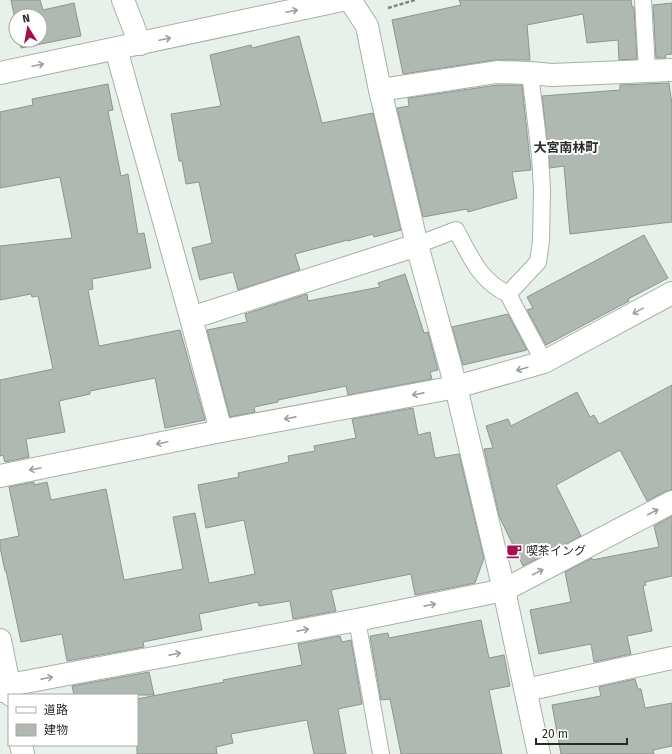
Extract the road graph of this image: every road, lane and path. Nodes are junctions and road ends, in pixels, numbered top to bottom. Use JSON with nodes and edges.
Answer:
{"nodes":[{"id":1,"x":123,"y":0,"type":"edge"},
{"id":2,"x":342,"y":0,"type":"edge"},
{"id":3,"x":350,"y":0,"type":"edge"},
{"id":4,"x":642,"y":0,"type":"edge"},
{"id":5,"x":140,"y":44,"type":"junction"},
{"id":6,"x":116,"y":49,"type":"junction"},
{"id":7,"x":672,"y":70,"type":"edge"},
{"id":8,"x":647,"y":71,"type":"junction"},
{"id":9,"x":0,"y":73,"type":"edge"},
{"id":10,"x":530,"y":73,"type":"junction"},
{"id":11,"x":380,"y":90,"type":"junction"},
{"id":12,"x":417,"y":245,"type":"junction"},
{"id":13,"x":672,"y":293,"type":"edge"},
{"id":14,"x":508,"y":294,"type":"junction"},
{"id":15,"x":191,"y":318,"type":"junction"},
{"id":16,"x":544,"y":362,"type":"junction"},
{"id":17,"x":456,"y":387,"type":"junction"},
{"id":18,"x":221,"y":431,"type":"junction"},
{"id":19,"x":0,"y":476,"type":"edge"},
{"id":20,"x":672,"y":502,"type":"edge"},
{"id":21,"x":504,"y":590,"type":"junction"},
{"id":22,"x":357,"y":620,"type":"junction"},
{"id":23,"x":0,"y":640,"type":"edge"},
{"id":24,"x":672,"y":658,"type":"edge"},
{"id":25,"x":7,"y":690,"type":"edge"},
{"id":26,"x":526,"y":690,"type":"junction"},
{"id":27,"x":381,"y":754,"type":"edge"},
{"id":28,"x":539,"y":754,"type":"edge"}],
"edges":[{"from":1,"to":5,"type":"street"},
{"from":5,"to":2,"type":"street","one_way":true},
{"from":3,"to":11,"type":"street"},
{"from":4,"to":8,"type":"lane"},
{"from":5,"to":6,"type":"street"},
{"from":9,"to":6,"type":"street","one_way":true},
{"from":6,"to":15,"type":"street"},
{"from":7,"to":8,"type":"street"},
{"from":8,"to":10,"type":"street"},
{"from":10,"to":11,"type":"street"},
{"from":10,"to":14,"type":"lane"},
{"from":11,"to":12,"type":"street"},
{"from":12,"to":14,"type":"lane"},
{"from":12,"to":15,"type":"street"},
{"from":12,"to":17,"type":"street"},
{"from":13,"to":16,"type":"street","one_way":true},
{"from":14,"to":16,"type":"lane"},
{"from":15,"to":18,"type":"street"},
{"from":16,"to":17,"type":"street","one_way":true},
{"from":17,"to":18,"type":"street","one_way":true},
{"from":17,"to":21,"type":"street"},
{"from":18,"to":19,"type":"street","one_way":true},
{"from":21,"to":20,"type":"street","one_way":true},
{"from":22,"to":21,"type":"street","one_way":true},
{"from":21,"to":26,"type":"street"},
{"from":25,"to":22,"type":"street","one_way":true},
{"from":22,"to":27,"type":"lane"},
{"from":23,"to":25,"type":"street"},
{"from":24,"to":26,"type":"street"},
{"from":26,"to":28,"type":"street"}]}
